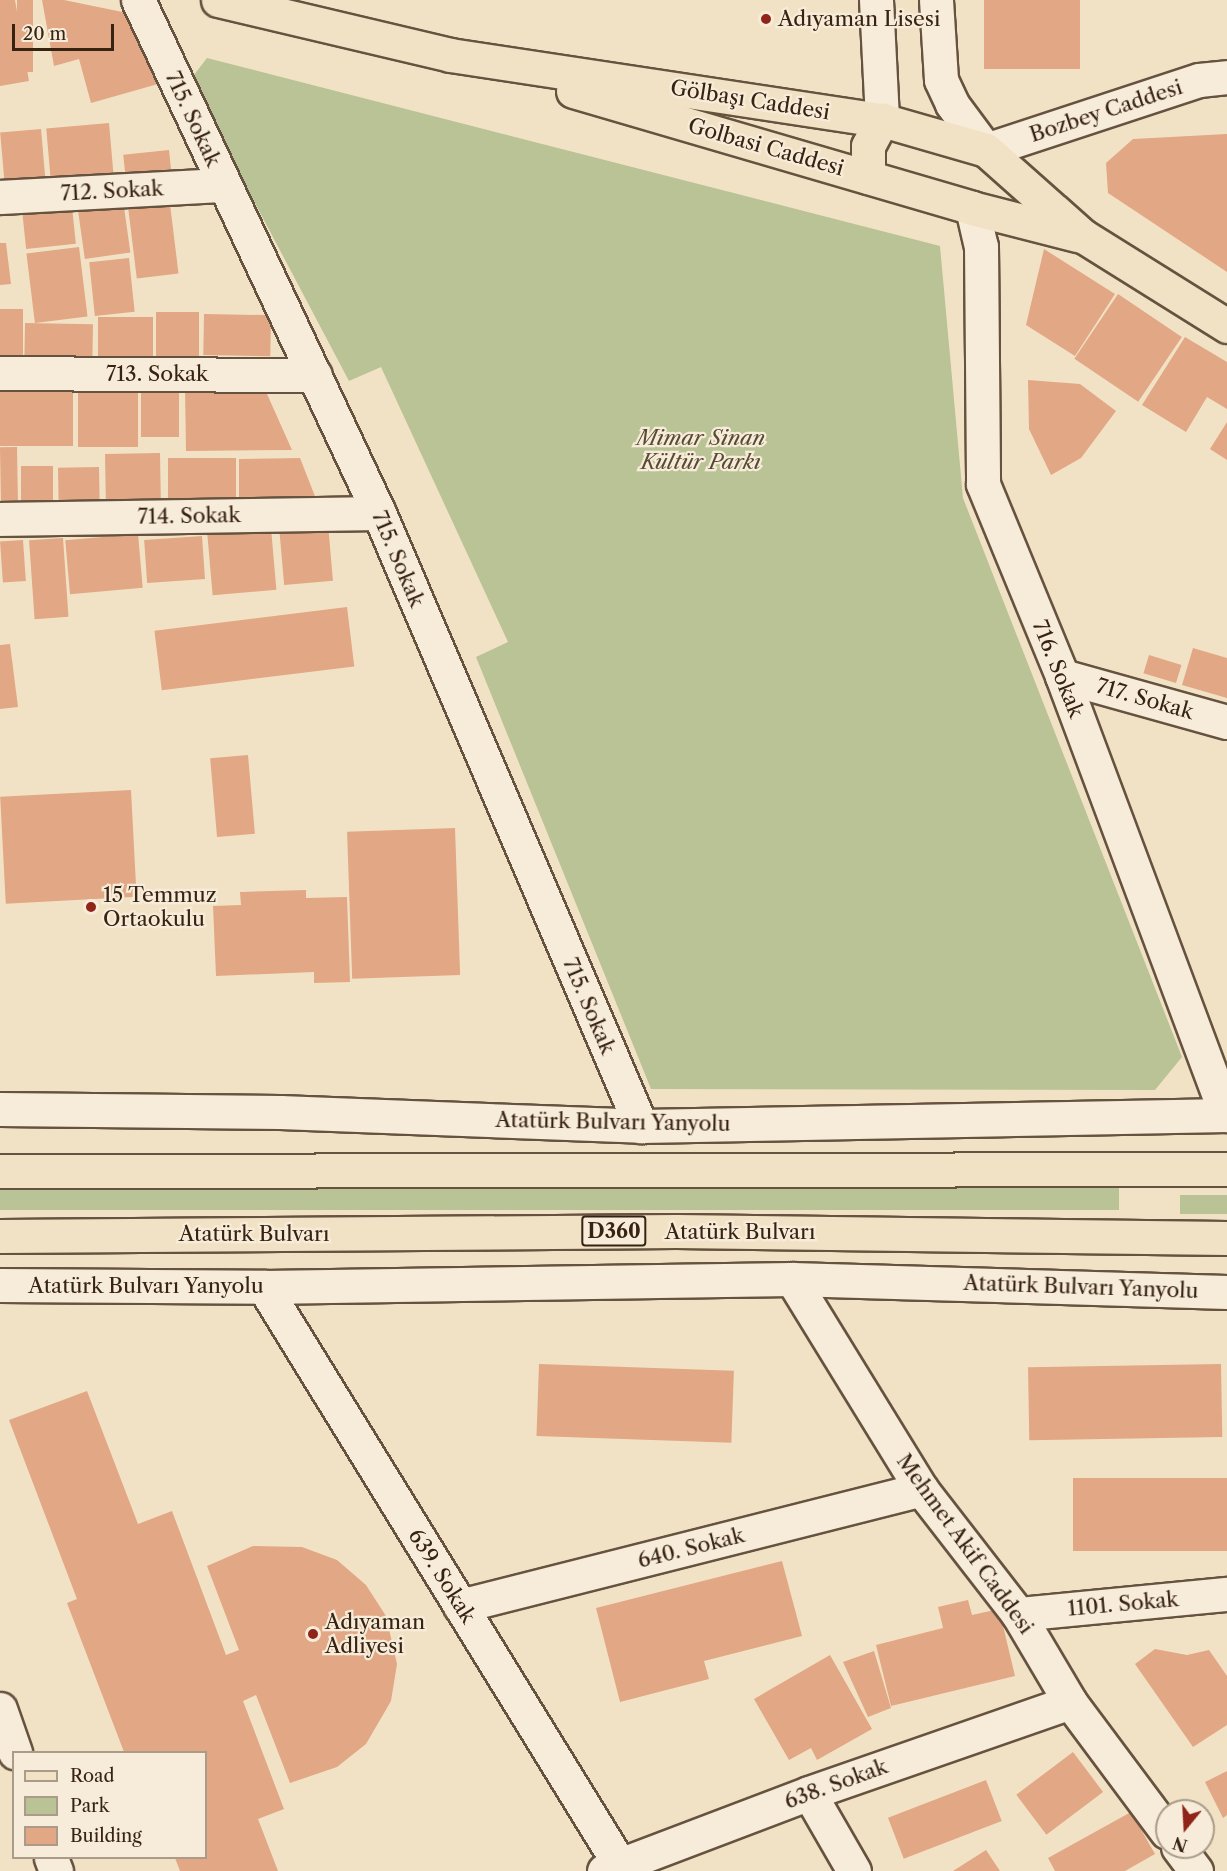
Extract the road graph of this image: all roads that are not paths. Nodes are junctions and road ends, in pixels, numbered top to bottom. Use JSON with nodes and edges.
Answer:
{"nodes":[{"id":1,"x":138,"y":0,"type":"edge"},
{"id":2,"x":218,"y":0,"type":"edge"},
{"id":3,"x":876,"y":0,"type":"edge"},
{"id":4,"x":936,"y":0,"type":"edge"},
{"id":5,"x":1227,"y":51,"type":"edge"},
{"id":6,"x":450,"y":55,"type":"junction"},
{"id":7,"x":1213,"y":79,"type":"edge"},
{"id":8,"x":882,"y":120,"type":"junction"},
{"id":9,"x":987,"y":150,"type":"junction"},
{"id":10,"x":868,"y":177,"type":"junction"},
{"id":11,"x":223,"y":185,"type":"junction"},
{"id":12,"x":0,"y":197,"type":"edge"},
{"id":13,"x":972,"y":208,"type":"junction"},
{"id":14,"x":1083,"y":236,"type":"junction"},
{"id":15,"x":1227,"y":326,"type":"edge"},
{"id":16,"x":0,"y":373,"type":"edge"},
{"id":17,"x":315,"y":375,"type":"junction"},
{"id":18,"x":379,"y":513,"type":"junction"},
{"id":19,"x":0,"y":519,"type":"edge"},
{"id":20,"x":1062,"y":676,"type":"junction"},
{"id":21,"x":1227,"y":722,"type":"edge"},
{"id":22,"x":0,"y":1109,"type":"edge"},
{"id":23,"x":1227,"y":1115,"type":"edge"},
{"id":24,"x":641,"y":1126,"type":"junction"},
{"id":25,"x":1227,"y":1169,"type":"edge"},
{"id":26,"x":0,"y":1171,"type":"edge"},
{"id":27,"x":0,"y":1236,"type":"edge"},
{"id":28,"x":1227,"y":1238,"type":"edge"},
{"id":29,"x":792,"y":1279,"type":"junction"},
{"id":30,"x":0,"y":1285,"type":"edge"},
{"id":31,"x":264,"y":1287,"type":"junction"},
{"id":32,"x":1227,"y":1292,"type":"edge"},
{"id":33,"x":921,"y":1489,"type":"junction"},
{"id":34,"x":1227,"y":1594,"type":"edge"},
{"id":35,"x":460,"y":1606,"type":"junction"},
{"id":36,"x":1018,"y":1614,"type":"junction"},
{"id":37,"x":1070,"y":1702,"type":"junction"},
{"id":38,"x":0,"y":1709,"type":"edge"},
{"id":39,"x":15,"y":1751,"type":"edge"},
{"id":40,"x":809,"y":1793,"type":"junction"},
{"id":41,"x":1155,"y":1816,"type":"edge"},
{"id":42,"x":612,"y":1868,"type":"edge"},
{"id":43,"x":854,"y":1871,"type":"edge"}],
"edges":[{"from":1,"to":11,"type":"street","name":"715. Sokak"},
{"from":2,"to":6,"type":"main road","name":"Gölbaşı Caddesi"},
{"from":3,"to":8,"type":"street"},
{"from":4,"to":9,"type":"street"},
{"from":5,"to":7,"type":"street"},
{"from":6,"to":8,"type":"main road","name":"Gölbaşı Caddesi"},
{"from":6,"to":10,"type":"main road","name":"Golbasi Caddesi"},
{"from":7,"to":9,"type":"street","name":"Bozbey Caddesi"},
{"from":8,"to":9,"type":"main road","name":"Gölbaşı Caddesi"},
{"from":8,"to":10,"type":"main road"},
{"from":9,"to":13,"type":"main road"},
{"from":9,"to":14,"type":"main road","name":"Gölbaşı Caddesi"},
{"from":10,"to":13,"type":"main road","name":"Golbasi Caddesi"},
{"from":11,"to":12,"type":"street","name":"712. Sokak"},
{"from":11,"to":17,"type":"street","name":"715. Sokak"},
{"from":13,"to":14,"type":"main road","name":"Golbasi Caddesi"},
{"from":13,"to":20,"type":"street","name":"716. Sokak"},
{"from":14,"to":15,"type":"main road","name":"Gölbaşı Caddesi"},
{"from":16,"to":17,"type":"street","name":"713. Sokak"},
{"from":17,"to":18,"type":"street","name":"715. Sokak"},
{"from":18,"to":19,"type":"street","name":"714. Sokak"},
{"from":18,"to":24,"type":"street","name":"715. Sokak"},
{"from":20,"to":21,"type":"street","name":"717. Sokak"},
{"from":20,"to":23,"type":"street","name":"716. Sokak"},
{"from":22,"to":24,"type":"street","name":"Atatürk Bulvarı Yanyolu"},
{"from":23,"to":24,"type":"street","name":"Atatürk Bulvarı Yanyolu"},
{"from":25,"to":26,"type":"main road"},
{"from":27,"to":28,"type":"main road","name":"Atatürk Bulvarı","number":"D360"},
{"from":29,"to":31,"type":"street","name":"Atatürk Bulvarı Yanyolu"},
{"from":29,"to":32,"type":"street","name":"Atatürk Bulvarı Yanyolu"},
{"from":29,"to":33,"type":"street","name":"Mehmet Akif Caddesi"},
{"from":30,"to":31,"type":"street","name":"Atatürk Bulvarı Yanyolu"},
{"from":31,"to":35,"type":"street","name":"639. Sokak"},
{"from":33,"to":35,"type":"street","name":"640. Sokak"},
{"from":33,"to":36,"type":"street","name":"Mehmet Akif Caddesi"},
{"from":34,"to":36,"type":"street","name":"1101. Sokak"},
{"from":35,"to":42,"type":"street","name":"639. Sokak"},
{"from":36,"to":37,"type":"street","name":"Mehmet Akif Caddesi"},
{"from":37,"to":40,"type":"street","name":"638. Sokak"},
{"from":37,"to":41,"type":"street","name":"Mehmet Akif Caddesi"},
{"from":38,"to":39,"type":"street"},
{"from":40,"to":42,"type":"street","name":"638. Sokak"},
{"from":40,"to":43,"type":"street"}]}
